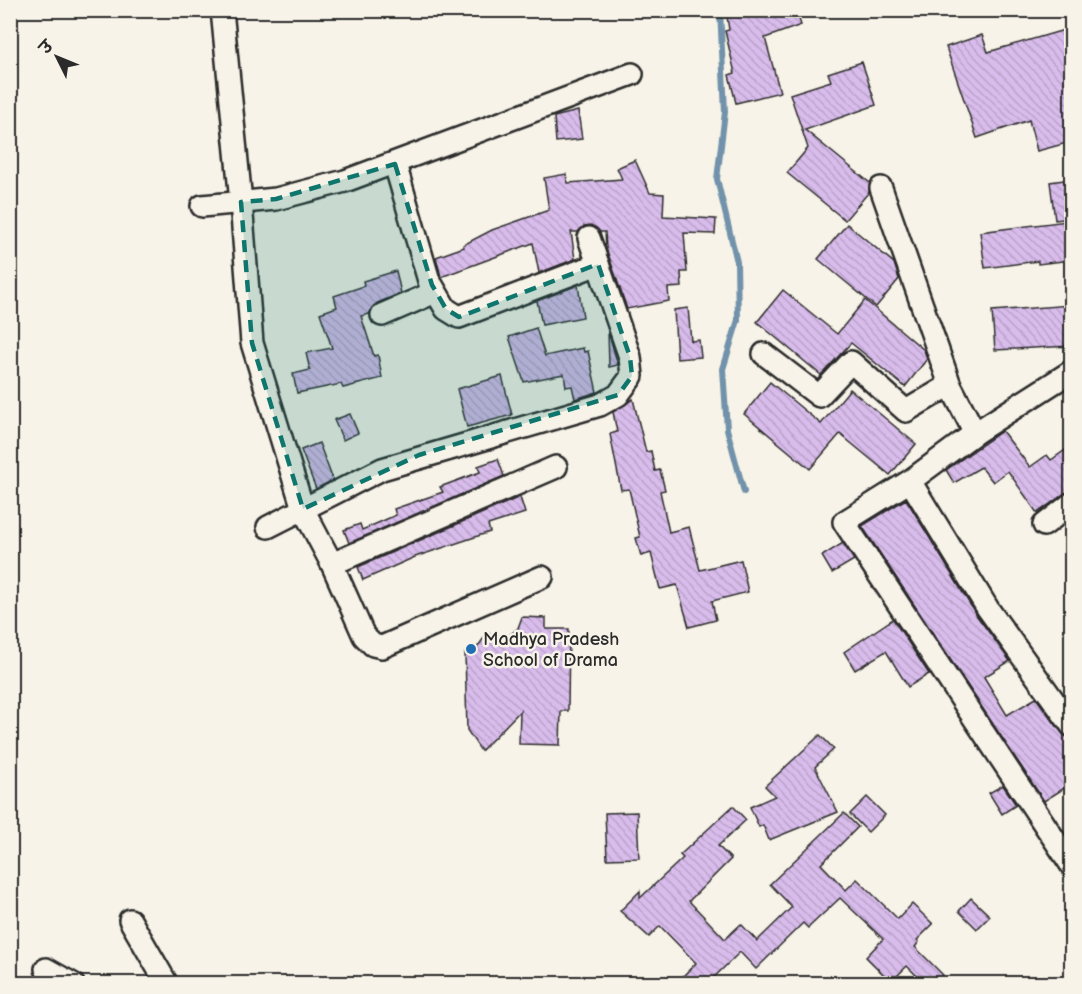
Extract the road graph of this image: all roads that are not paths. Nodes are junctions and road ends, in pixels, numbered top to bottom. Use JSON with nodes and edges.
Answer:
{"nodes":[{"id":1,"x":222,"y":10,"type":"edge"},
{"id":2,"x":632,"y":74,"type":"dead end"},
{"id":3,"x":395,"y":164,"type":"junction"},
{"id":4,"x":881,"y":188,"type":"dead end"},
{"id":5,"x":242,"y":202,"type":"junction"},
{"id":6,"x":202,"y":206,"type":"dead end"},
{"id":7,"x":589,"y":238,"type":"dead end"},
{"id":8,"x":598,"y":264,"type":"junction"},
{"id":9,"x":432,"y":285,"type":"junction"},
{"id":10,"x":382,"y":315,"type":"dead end"},
{"id":11,"x":764,"y":354,"type":"dead end"},
{"id":12,"x":1071,"y":371,"type":"edge"},
{"id":13,"x":950,"y":385,"type":"junction"},
{"id":14,"x":975,"y":433,"type":"junction"},
{"id":15,"x":556,"y":466,"type":"dead end"},
{"id":16,"x":910,"y":481,"type":"junction"},
{"id":17,"x":1071,"y":503,"type":"edge"},
{"id":18,"x":303,"y":508,"type":"junction"},
{"id":19,"x":1044,"y":525,"type":"dead end"},
{"id":20,"x":268,"y":527,"type":"dead end"},
{"id":21,"x":332,"y":564,"type":"junction"},
{"id":22,"x":542,"y":577,"type":"dead end"},
{"id":23,"x":1071,"y":726,"type":"edge"},
{"id":24,"x":1071,"y":866,"type":"edge"},
{"id":25,"x":130,"y":920,"type":"dead end"},
{"id":26,"x":46,"y":969,"type":"dead end"},
{"id":27,"x":73,"y":984,"type":"edge"},
{"id":28,"x":167,"y":984,"type":"edge"}],
"edges":[{"from":1,"to":5,"type":"street"},
{"from":2,"to":3,"type":"street"},
{"from":3,"to":5,"type":"street"},
{"from":3,"to":9,"type":"street"},
{"from":4,"to":13,"type":"street"},
{"from":5,"to":6,"type":"street"},
{"from":5,"to":18,"type":"street"},
{"from":7,"to":8,"type":"street"},
{"from":8,"to":9,"type":"street"},
{"from":8,"to":18,"type":"street"},
{"from":9,"to":10,"type":"street"},
{"from":11,"to":13,"type":"street"},
{"from":12,"to":14,"type":"street"},
{"from":13,"to":14,"type":"street"},
{"from":14,"to":16,"type":"street"},
{"from":15,"to":21,"type":"street"},
{"from":16,"to":23,"type":"street"},
{"from":16,"to":24,"type":"street"},
{"from":17,"to":19,"type":"street"},
{"from":18,"to":20,"type":"street"},
{"from":18,"to":21,"type":"street"},
{"from":21,"to":22,"type":"street"},
{"from":25,"to":28,"type":"street"},
{"from":26,"to":27,"type":"street"}]}
